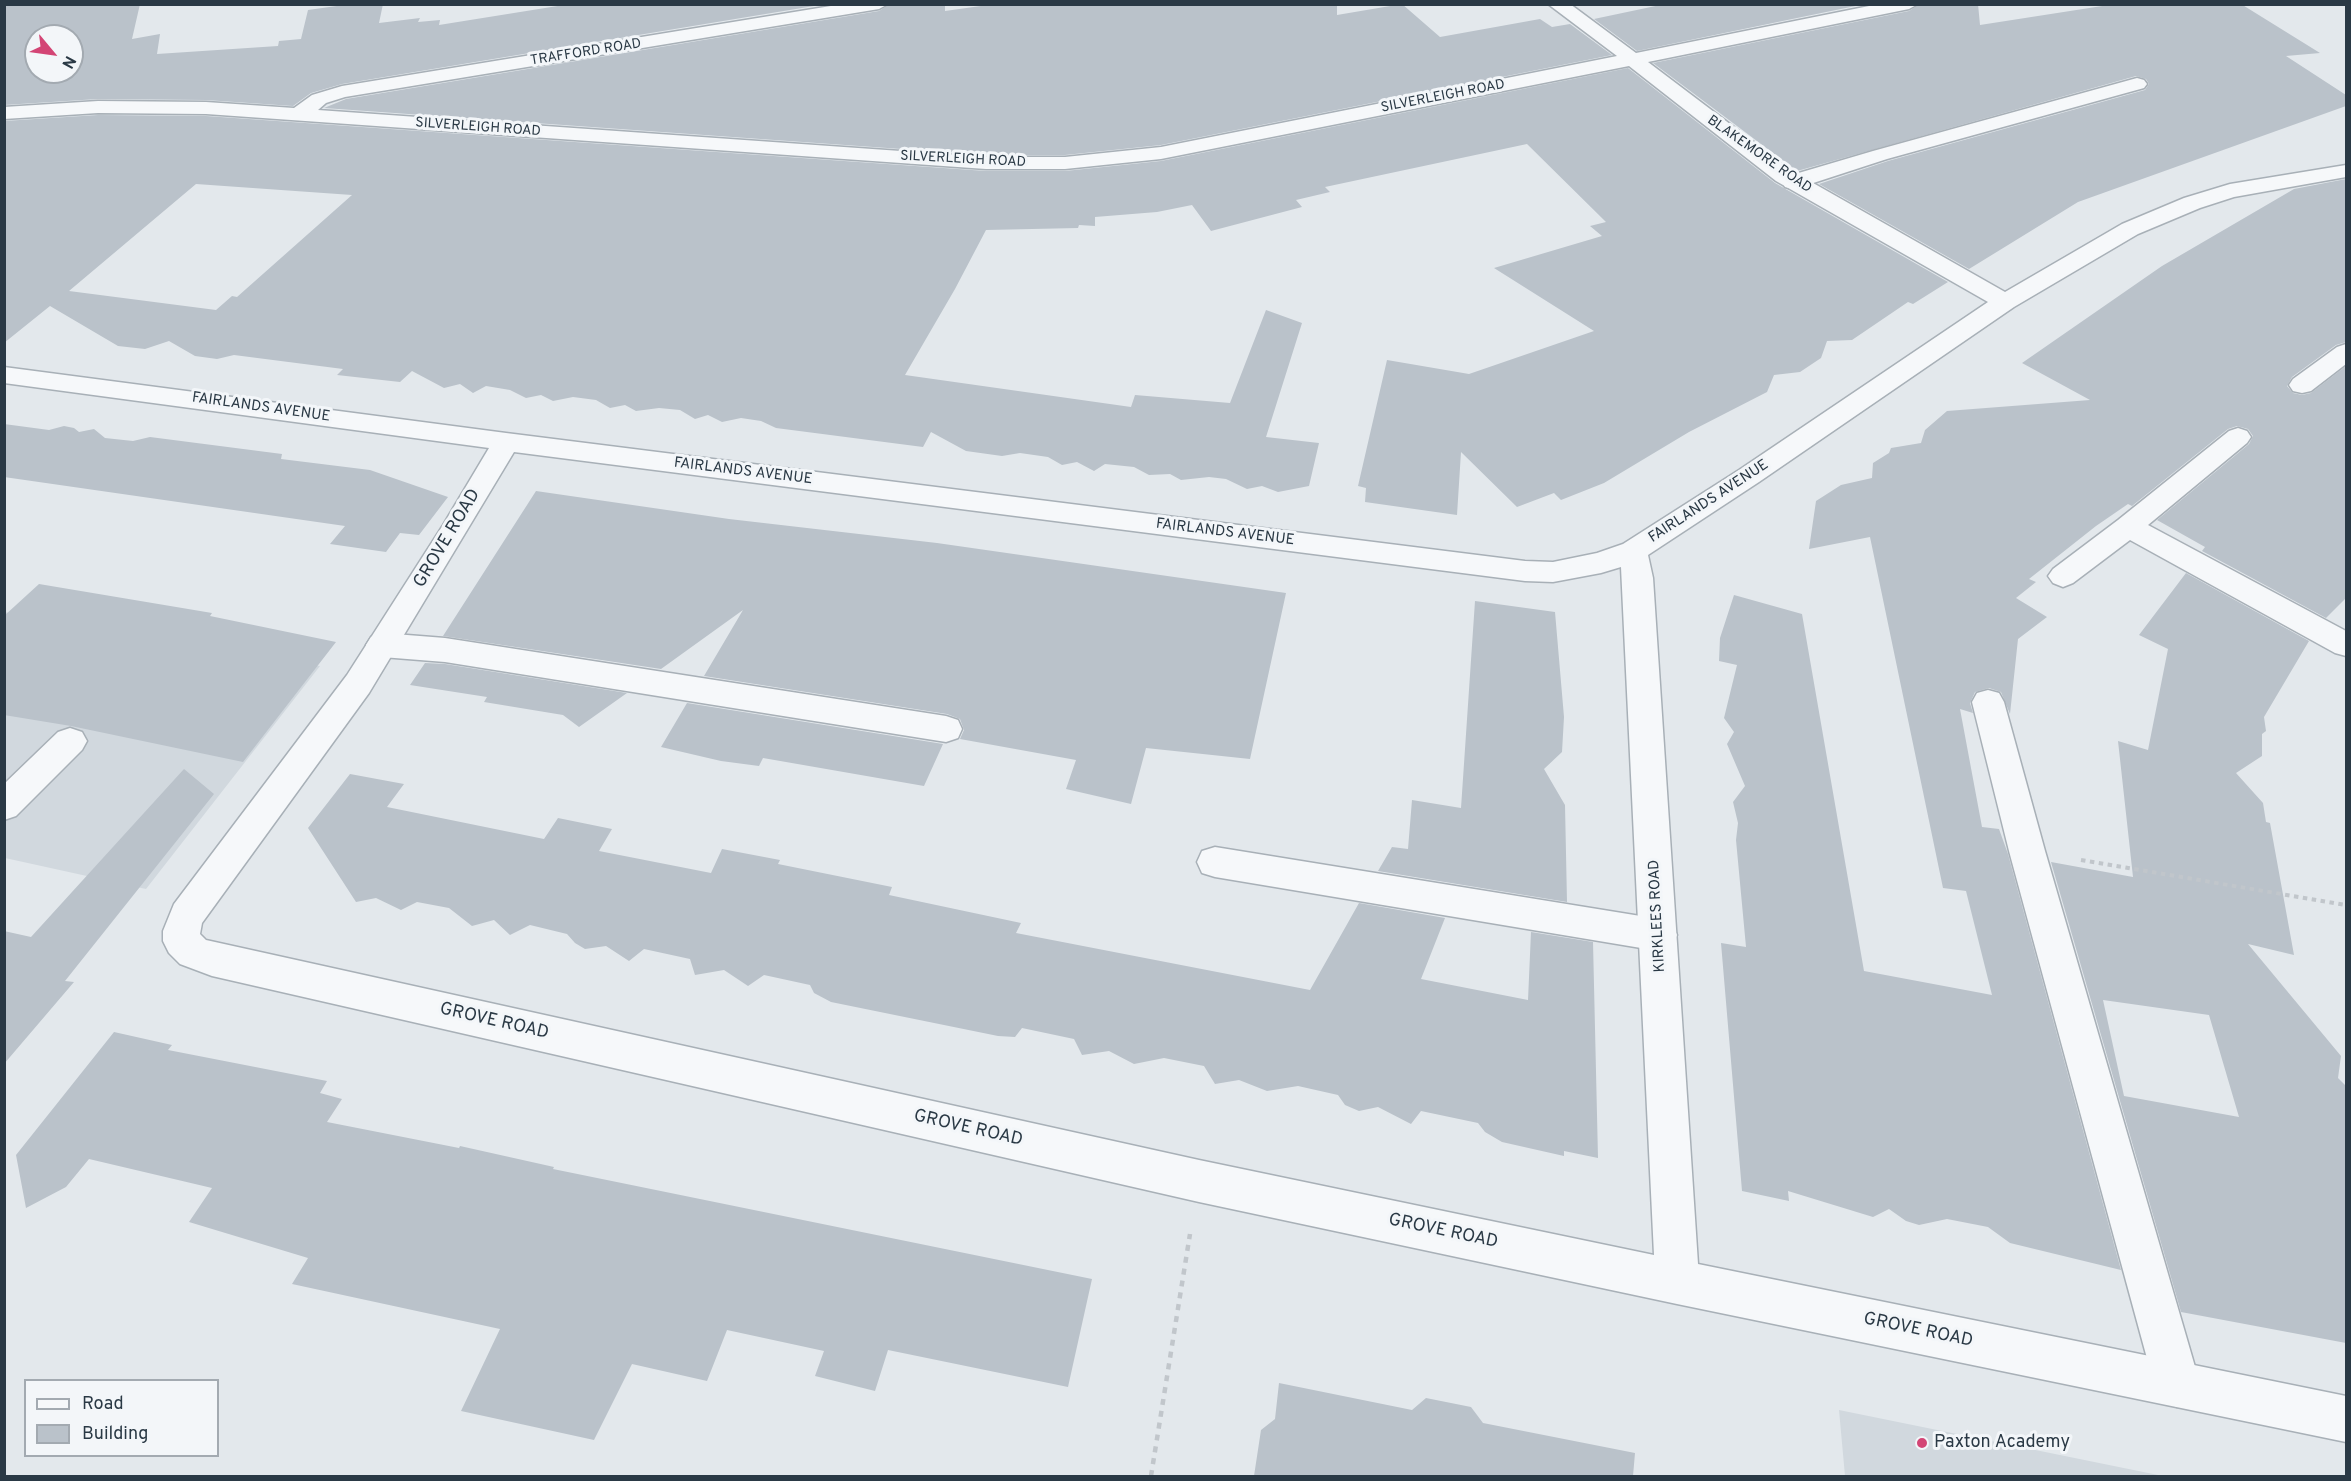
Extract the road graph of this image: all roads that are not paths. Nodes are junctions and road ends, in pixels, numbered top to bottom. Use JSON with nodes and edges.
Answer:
{"nodes":[{"id":1,"x":879,"y":4,"type":"edge"},
{"id":2,"x":1557,"y":4,"type":"edge"},
{"id":3,"x":1909,"y":4,"type":"edge"},
{"id":4,"x":1631,"y":59,"type":"junction"},
{"id":5,"x":2137,"y":84,"type":"dead end"},
{"id":6,"x":4,"y":113,"type":"edge"},
{"id":7,"x":298,"y":114,"type":"junction"},
{"id":8,"x":2346,"y":171,"type":"edge"},
{"id":9,"x":1793,"y":182,"type":"junction"},
{"id":10,"x":2006,"y":302,"type":"junction"},
{"id":11,"x":2346,"y":352,"type":"edge"},
{"id":12,"x":4,"y":375,"type":"edge"},
{"id":13,"x":2302,"y":385,"type":"dead end"},
{"id":14,"x":2238,"y":437,"type":"dead end"},
{"id":15,"x":506,"y":442,"type":"junction"},
{"id":16,"x":2128,"y":527,"type":"junction"},
{"id":17,"x":1633,"y":551,"type":"junction"},
{"id":18,"x":2063,"y":576,"type":"dead end"},
{"id":19,"x":382,"y":645,"type":"junction"},
{"id":20,"x":2346,"y":645,"type":"edge"},
{"id":21,"x":1989,"y":702,"type":"dead end"},
{"id":22,"x":946,"y":729,"type":"dead end"},
{"id":23,"x":69,"y":741,"type":"dead end"},
{"id":24,"x":4,"y":806,"type":"edge"},
{"id":25,"x":1215,"y":862,"type":"dead end"},
{"id":26,"x":1659,"y":935,"type":"junction"},
{"id":27,"x":1677,"y":1282,"type":"junction"},
{"id":28,"x":2177,"y":1384,"type":"junction"},
{"id":29,"x":2346,"y":1419,"type":"edge"}],
"edges":[{"from":1,"to":7,"type":"street","name":"TRAFFORD ROAD"},
{"from":2,"to":4,"type":"street","name":"BLAKEMORE ROAD"},
{"from":3,"to":4,"type":"street","name":"SILVERLEIGH ROAD"},
{"from":4,"to":7,"type":"street","name":"SILVERLEIGH ROAD"},
{"from":4,"to":9,"type":"street","name":"BLAKEMORE ROAD"},
{"from":5,"to":9,"type":"street"},
{"from":6,"to":7,"type":"street","name":"SILVERLEIGH ROAD"},
{"from":8,"to":10,"type":"street","name":"FAIRLANDS AVENUE"},
{"from":9,"to":10,"type":"street","name":"BLAKEMORE ROAD"},
{"from":10,"to":17,"type":"street","name":"FAIRLANDS AVENUE"},
{"from":11,"to":13,"type":"street"},
{"from":12,"to":15,"type":"street","name":"FAIRLANDS AVENUE"},
{"from":14,"to":16,"type":"street"},
{"from":15,"to":17,"type":"street","name":"FAIRLANDS AVENUE"},
{"from":15,"to":19,"type":"street","name":"GROVE ROAD"},
{"from":16,"to":18,"type":"street"},
{"from":16,"to":20,"type":"street"},
{"from":17,"to":26,"type":"street","name":"KIRKLEES ROAD"},
{"from":19,"to":22,"type":"street"},
{"from":19,"to":27,"type":"street","name":"GROVE ROAD"},
{"from":21,"to":28,"type":"street"},
{"from":23,"to":24,"type":"street"},
{"from":25,"to":26,"type":"street"},
{"from":26,"to":27,"type":"street","name":"KIRKLEES ROAD"},
{"from":27,"to":28,"type":"street","name":"GROVE ROAD"},
{"from":28,"to":29,"type":"street","name":"GROVE ROAD"}]}
